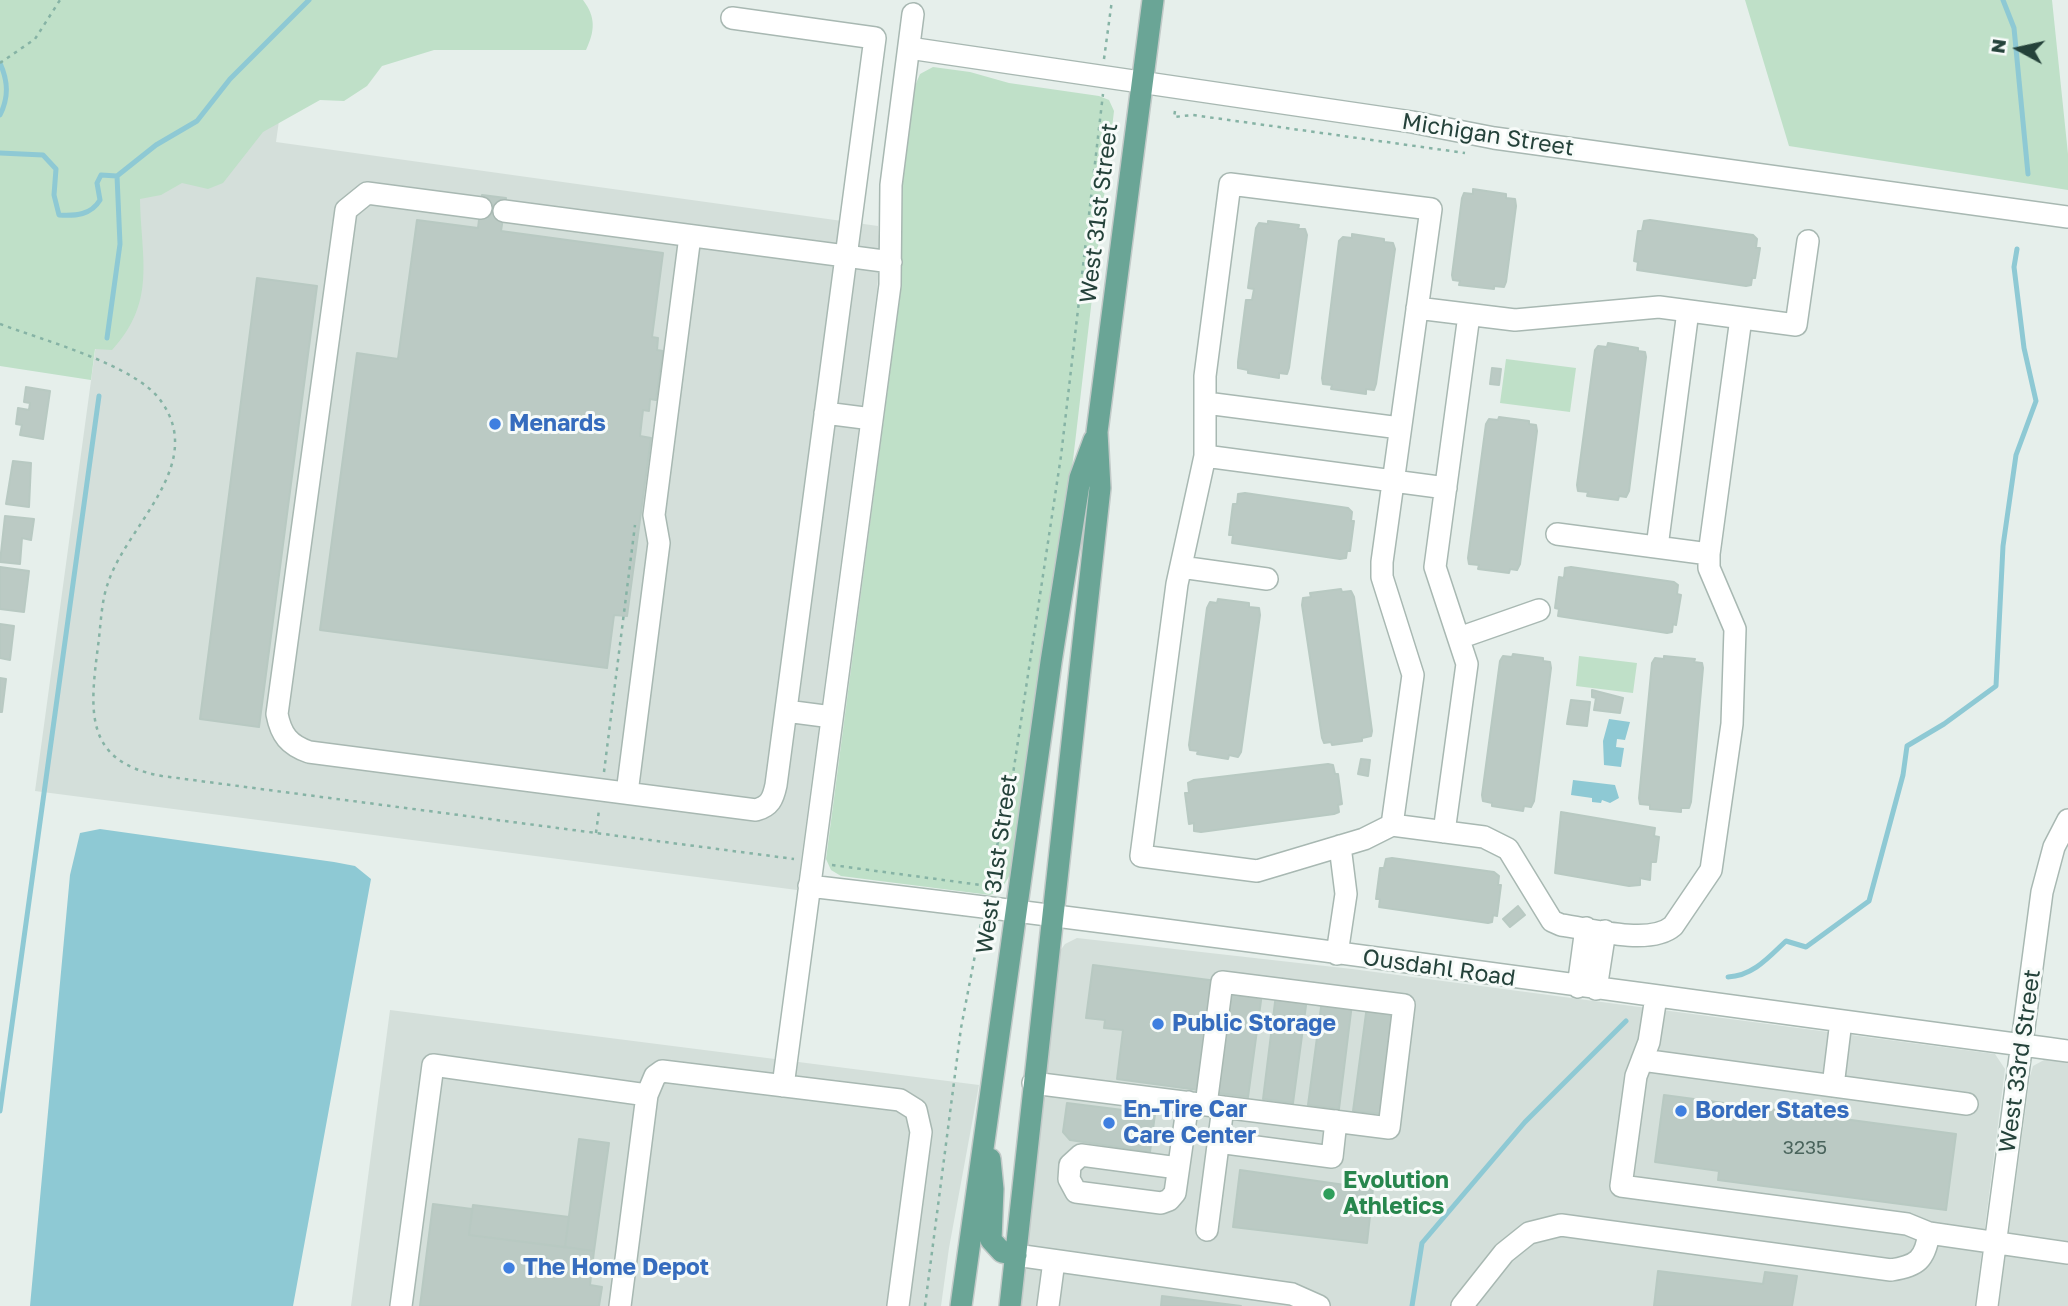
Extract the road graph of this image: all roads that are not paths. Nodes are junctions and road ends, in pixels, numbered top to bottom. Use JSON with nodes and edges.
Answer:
{"nodes":[{"id":1,"x":1153,"y":0,"type":"edge"},
{"id":2,"x":913,"y":14,"type":"dead end"},
{"id":3,"x":732,"y":18,"type":"dead end"},
{"id":4,"x":909,"y":48,"type":"junction"},
{"id":5,"x":1142,"y":84,"type":"junction"},
{"id":6,"x":481,"y":208,"type":"dead end"},
{"id":7,"x":504,"y":211,"type":"dead end"},
{"id":8,"x":2068,"y":217,"type":"edge"},
{"id":9,"x":690,"y":236,"type":"junction"},
{"id":10,"x":1808,"y":241,"type":"dead end"},
{"id":11,"x":845,"y":256,"type":"junction"},
{"id":12,"x":891,"y":262,"type":"junction"},
{"id":13,"x":1417,"y":308,"type":"junction"},
{"id":14,"x":1688,"y":311,"type":"junction"},
{"id":15,"x":1469,"y":315,"type":"junction"},
{"id":16,"x":1741,"y":318,"type":"junction"},
{"id":17,"x":1206,"y":403,"type":"junction"},
{"id":18,"x":825,"y":413,"type":"junction"},
{"id":19,"x":872,"y":419,"type":"junction"},
{"id":20,"x":1400,"y":428,"type":"junction"},
{"id":21,"x":1097,"y":432,"type":"junction"},
{"id":22,"x":1205,"y":456,"type":"junction"},
{"id":23,"x":1393,"y":481,"type":"junction"},
{"id":24,"x":1446,"y":488,"type":"junction"},
{"id":25,"x":1557,"y":534,"type":"dead end"},
{"id":26,"x":1657,"y":547,"type":"junction"},
{"id":27,"x":1709,"y":554,"type":"junction"},
{"id":28,"x":1181,"y":567,"type":"junction"},
{"id":29,"x":1267,"y":579,"type":"dead end"},
{"id":30,"x":1539,"y":610,"type":"dead end"},
{"id":31,"x":1459,"y":638,"type":"junction"},
{"id":32,"x":786,"y":711,"type":"junction"},
{"id":33,"x":832,"y":717,"type":"junction"},
{"id":34,"x":627,"y":793,"type":"junction"},
{"id":35,"x":2068,"y":820,"type":"edge"},
{"id":36,"x":1392,"y":825,"type":"junction"},
{"id":37,"x":1444,"y":832,"type":"junction"},
{"id":38,"x":1340,"y":846,"type":"junction"},
{"id":39,"x":810,"y":886,"type":"junction"},
{"id":40,"x":1017,"y":912,"type":"junction"},
{"id":41,"x":1052,"y":916,"type":"junction"},
{"id":42,"x":1596,"y":929,"type":"junction"},
{"id":43,"x":1337,"y":954,"type":"junction"},
{"id":44,"x":1587,"y":988,"type":"junction"},
{"id":45,"x":1656,"y":997,"type":"junction"},
{"id":46,"x":1841,"y":1021,"type":"junction"},
{"id":47,"x":2022,"y":1045,"type":"junction"},
{"id":48,"x":2068,"y":1051,"type":"edge"},
{"id":49,"x":1642,"y":1060,"type":"junction"},
{"id":50,"x":1033,"y":1083,"type":"junction"},
{"id":51,"x":783,"y":1086,"type":"junction"},
{"id":52,"x":1833,"y":1086,"type":"junction"},
{"id":53,"x":647,"y":1095,"type":"junction"},
{"id":54,"x":1967,"y":1104,"type":"dead end"},
{"id":55,"x":1206,"y":1105,"type":"junction"},
{"id":56,"x":1336,"y":1121,"type":"junction"},
{"id":57,"x":987,"y":1126,"type":"junction"},
{"id":58,"x":1218,"y":1142,"type":"junction"},
{"id":59,"x":1178,"y":1168,"type":"junction"},
{"id":60,"x":1207,"y":1230,"type":"dead end"},
{"id":61,"x":1929,"y":1233,"type":"junction"},
{"id":62,"x":1995,"y":1244,"type":"junction"},
{"id":63,"x":2068,"y":1254,"type":"edge"},
{"id":64,"x":1016,"y":1255,"type":"junction"},
{"id":65,"x":1054,"y":1261,"type":"junction"},
{"id":66,"x":401,"y":1306,"type":"edge"},
{"id":67,"x":620,"y":1306,"type":"edge"},
{"id":68,"x":898,"y":1306,"type":"edge"},
{"id":69,"x":961,"y":1306,"type":"edge"},
{"id":70,"x":1010,"y":1306,"type":"edge"},
{"id":71,"x":1048,"y":1306,"type":"edge"},
{"id":72,"x":1319,"y":1306,"type":"edge"},
{"id":73,"x":1462,"y":1306,"type":"edge"},
{"id":74,"x":1987,"y":1306,"type":"edge"}],
"edges":[{"from":1,"to":5,"type":"main road","name":"West 31st Street"},
{"from":2,"to":4,"type":"street"},
{"from":3,"to":11,"type":"street"},
{"from":4,"to":5,"type":"street","name":"Michigan Street"},
{"from":4,"to":12,"type":"street"},
{"from":5,"to":8,"type":"street","name":"Michigan Street"},
{"from":5,"to":21,"type":"main road","name":"West 31st Street"},
{"from":6,"to":34,"type":"street"},
{"from":7,"to":9,"type":"street"},
{"from":9,"to":11,"type":"street"},
{"from":9,"to":34,"type":"street"},
{"from":10,"to":16,"type":"street"},
{"from":11,"to":12,"type":"street"},
{"from":11,"to":18,"type":"street"},
{"from":12,"to":19,"type":"street"},
{"from":13,"to":15,"type":"street"},
{"from":13,"to":17,"type":"street"},
{"from":13,"to":20,"type":"street"},
{"from":14,"to":15,"type":"street"},
{"from":14,"to":16,"type":"street"},
{"from":14,"to":26,"type":"street"},
{"from":15,"to":24,"type":"street"},
{"from":16,"to":27,"type":"street"},
{"from":17,"to":20,"type":"street"},
{"from":17,"to":22,"type":"street"},
{"from":18,"to":19,"type":"street"},
{"from":18,"to":32,"type":"street"},
{"from":19,"to":33,"type":"street"},
{"from":20,"to":23,"type":"street"},
{"from":21,"to":40,"type":"main road","name":"West 31st Street"},
{"from":21,"to":41,"type":"main road","name":"West 31st Street"},
{"from":22,"to":23,"type":"street"},
{"from":22,"to":28,"type":"street"},
{"from":23,"to":24,"type":"street"},
{"from":23,"to":36,"type":"street"},
{"from":24,"to":31,"type":"street"},
{"from":25,"to":26,"type":"street"},
{"from":26,"to":27,"type":"street"},
{"from":27,"to":42,"type":"street"},
{"from":28,"to":29,"type":"street"},
{"from":28,"to":38,"type":"street"},
{"from":30,"to":31,"type":"street"},
{"from":31,"to":37,"type":"street"},
{"from":32,"to":33,"type":"street"},
{"from":32,"to":34,"type":"street"},
{"from":33,"to":39,"type":"street"},
{"from":35,"to":47,"type":"street","name":"West 33rd Street"},
{"from":36,"to":37,"type":"street"},
{"from":36,"to":38,"type":"street"},
{"from":37,"to":42,"type":"street"},
{"from":38,"to":43,"type":"street"},
{"from":39,"to":40,"type":"street","name":"Ousdahl Road"},
{"from":39,"to":51,"type":"street"},
{"from":40,"to":41,"type":"street","name":"Ousdahl Road"},
{"from":40,"to":57,"type":"main road","name":"West 31st Street"},
{"from":41,"to":43,"type":"street","name":"Ousdahl Road"},
{"from":41,"to":50,"type":"main road","name":"West 31st Street"},
{"from":42,"to":44,"type":"street"},
{"from":43,"to":44,"type":"street","name":"Ousdahl Road"},
{"from":44,"to":45,"type":"street","name":"Ousdahl Road"},
{"from":45,"to":46,"type":"street","name":"Ousdahl Road"},
{"from":45,"to":49,"type":"street"},
{"from":46,"to":47,"type":"street","name":"Ousdahl Road"},
{"from":46,"to":52,"type":"street"},
{"from":47,"to":48,"type":"street","name":"Ousdahl Road"},
{"from":47,"to":62,"type":"street","name":"West 33rd Street"},
{"from":49,"to":52,"type":"street"},
{"from":49,"to":61,"type":"street"},
{"from":50,"to":55,"type":"street"},
{"from":50,"to":64,"type":"main road","name":"West 31st Street"},
{"from":51,"to":53,"type":"street"},
{"from":51,"to":68,"type":"street"},
{"from":52,"to":54,"type":"street"},
{"from":53,"to":66,"type":"street"},
{"from":53,"to":67,"type":"street"},
{"from":55,"to":56,"type":"street"},
{"from":55,"to":56,"type":"street"},
{"from":55,"to":58,"type":"street"},
{"from":55,"to":59,"type":"street"},
{"from":56,"to":58,"type":"street"},
{"from":57,"to":64,"type":"main road"},
{"from":57,"to":69,"type":"main road","name":"West 31st Street"},
{"from":58,"to":60,"type":"street"},
{"from":59,"to":59,"type":"street"},
{"from":61,"to":62,"type":"street"},
{"from":61,"to":73,"type":"street"},
{"from":62,"to":63,"type":"street"},
{"from":62,"to":74,"type":"street","name":"West 33rd Street"},
{"from":64,"to":65,"type":"street"},
{"from":64,"to":70,"type":"main road","name":"West 31st Street"},
{"from":65,"to":71,"type":"street"},
{"from":65,"to":72,"type":"street"}]}
